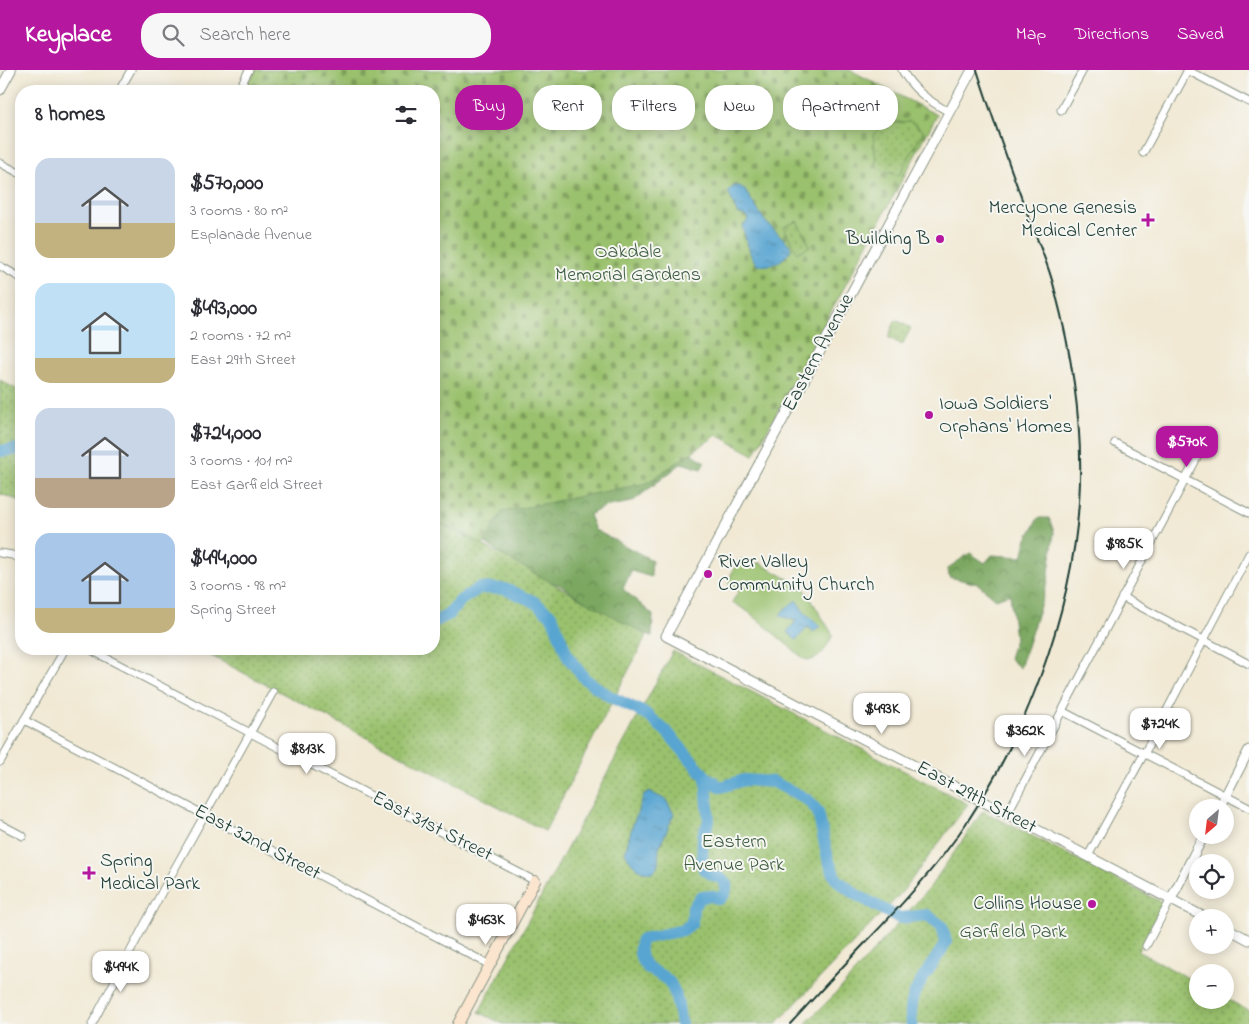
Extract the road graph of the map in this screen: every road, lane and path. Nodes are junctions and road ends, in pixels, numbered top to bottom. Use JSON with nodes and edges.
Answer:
{"nodes":[{"id":1,"x":11,"y":70,"type":"edge"},
{"id":2,"x":131,"y":70,"type":"edge"},
{"id":3,"x":249,"y":70,"type":"edge"},
{"id":4,"x":902,"y":70,"type":"edge"},
{"id":5,"x":972,"y":70,"type":"edge"},
{"id":6,"x":1083,"y":70,"type":"edge"},
{"id":7,"x":1188,"y":70,"type":"edge"},
{"id":8,"x":122,"y":85,"type":"edge"},
{"id":9,"x":241,"y":85,"type":"edge"},
{"id":10,"x":0,"y":90,"type":"edge"},
{"id":11,"x":1249,"y":102,"type":"edge"},
{"id":12,"x":1061,"y":110,"type":"dead end"},
{"id":13,"x":949,"y":112,"type":"junction"},
{"id":14,"x":1143,"y":153,"type":"dead end"},
{"id":15,"x":0,"y":163,"type":"edge"},
{"id":16,"x":15,"y":171,"type":"edge"},
{"id":17,"x":0,"y":266,"type":"edge"},
{"id":18,"x":15,"y":275,"type":"edge"},
{"id":19,"x":1207,"y":439,"type":"dead end"},
{"id":20,"x":1115,"y":443,"type":"dead end"},
{"id":21,"x":1186,"y":480,"type":"junction"},
{"id":22,"x":1249,"y":513,"type":"edge"},
{"id":23,"x":0,"y":554,"type":"edge"},
{"id":24,"x":1249,"y":554,"type":"edge"},
{"id":25,"x":15,"y":556,"type":"edge"},
{"id":26,"x":1122,"y":597,"type":"junction"},
{"id":27,"x":666,"y":636,"type":"joint"},
{"id":28,"x":1204,"y":640,"type":"junction"},
{"id":29,"x":61,"y":655,"type":"edge"},
{"id":30,"x":100,"y":655,"type":"edge"},
{"id":31,"x":1249,"y":664,"type":"edge"},
{"id":32,"x":273,"y":692,"type":"dead end"},
{"id":33,"x":1062,"y":711,"type":"junction"},
{"id":34,"x":24,"y":720,"type":"junction"},
{"id":35,"x":250,"y":733,"type":"junction"},
{"id":36,"x":1249,"y":750,"type":"edge"},
{"id":37,"x":1144,"y":754,"type":"junction"},
{"id":38,"x":0,"y":762,"type":"edge"},
{"id":39,"x":1225,"y":796,"type":"junction"},
{"id":40,"x":1224,"y":799,"type":"edge"},
{"id":41,"x":1249,"y":808,"type":"edge"},
{"id":42,"x":1007,"y":814,"type":"junction"},
{"id":43,"x":204,"y":816,"type":"junction"},
{"id":44,"x":0,"y":824,"type":"edge"},
{"id":45,"x":23,"y":836,"type":"dead end"},
{"id":46,"x":1199,"y":844,"type":"edge"},
{"id":47,"x":1088,"y":856,"type":"junction"},
{"id":48,"x":535,"y":881,"type":"joint"},
{"id":49,"x":1170,"y":899,"type":"junction"},
{"id":50,"x":1189,"y":909,"type":"edge"},
{"id":51,"x":1234,"y":932,"type":"edge"},
{"id":52,"x":1249,"y":940,"type":"edge"},
{"id":53,"x":1146,"y":946,"type":"dead end"},
{"id":54,"x":490,"y":965,"type":"junction"},
{"id":55,"x":92,"y":1024,"type":"edge"},
{"id":56,"x":458,"y":1024,"type":"edge"}],
"edges":[{"from":1,"to":10,"type":"street"},
{"from":2,"to":8,"type":"street"},
{"from":3,"to":9,"type":"street"},
{"from":4,"to":13,"type":"street"},
{"from":5,"to":13,"type":"street","name":"Eastern Avenue"},
{"from":6,"to":12,"type":"street"},
{"from":7,"to":11,"type":"street"},
{"from":7,"to":14,"type":"street"},
{"from":13,"to":27,"type":"street","name":"Eastern Avenue"},
{"from":15,"to":16,"type":"street"},
{"from":17,"to":18,"type":"street"},
{"from":19,"to":21,"type":"street"},
{"from":20,"to":21,"type":"street"},
{"from":21,"to":22,"type":"street"},
{"from":21,"to":26,"type":"street"},
{"from":23,"to":25,"type":"street"},
{"from":24,"to":28,"type":"street"},
{"from":26,"to":28,"type":"street"},
{"from":26,"to":33,"type":"street"},
{"from":27,"to":42,"type":"street","name":"East 29th Street"},
{"from":28,"to":31,"type":"street"},
{"from":28,"to":37,"type":"street"},
{"from":29,"to":34,"type":"street"},
{"from":30,"to":35,"type":"street","name":"East 31st Street"},
{"from":32,"to":35,"type":"street"},
{"from":33,"to":37,"type":"street"},
{"from":33,"to":42,"type":"street"},
{"from":34,"to":38,"type":"street"},
{"from":34,"to":43,"type":"street","name":"East 32nd Street"},
{"from":35,"to":43,"type":"street"},
{"from":35,"to":48,"type":"street","name":"East 31st Street"},
{"from":36,"to":39,"type":"street"},
{"from":37,"to":39,"type":"street"},
{"from":37,"to":47,"type":"street"},
{"from":39,"to":40,"type":"street"},
{"from":39,"to":41,"type":"street"},
{"from":42,"to":47,"type":"street","name":"East 29th Street"},
{"from":43,"to":54,"type":"street","name":"East 32nd Street"},
{"from":43,"to":55,"type":"street"},
{"from":44,"to":45,"type":"street"},
{"from":46,"to":49,"type":"street"},
{"from":47,"to":49,"type":"street","name":"East 29th Street"},
{"from":48,"to":54,"type":"main road"},
{"from":49,"to":50,"type":"street","name":"East 29th Street"},
{"from":49,"to":53,"type":"street"},
{"from":51,"to":52,"type":"street"},
{"from":54,"to":56,"type":"main road"}]}
